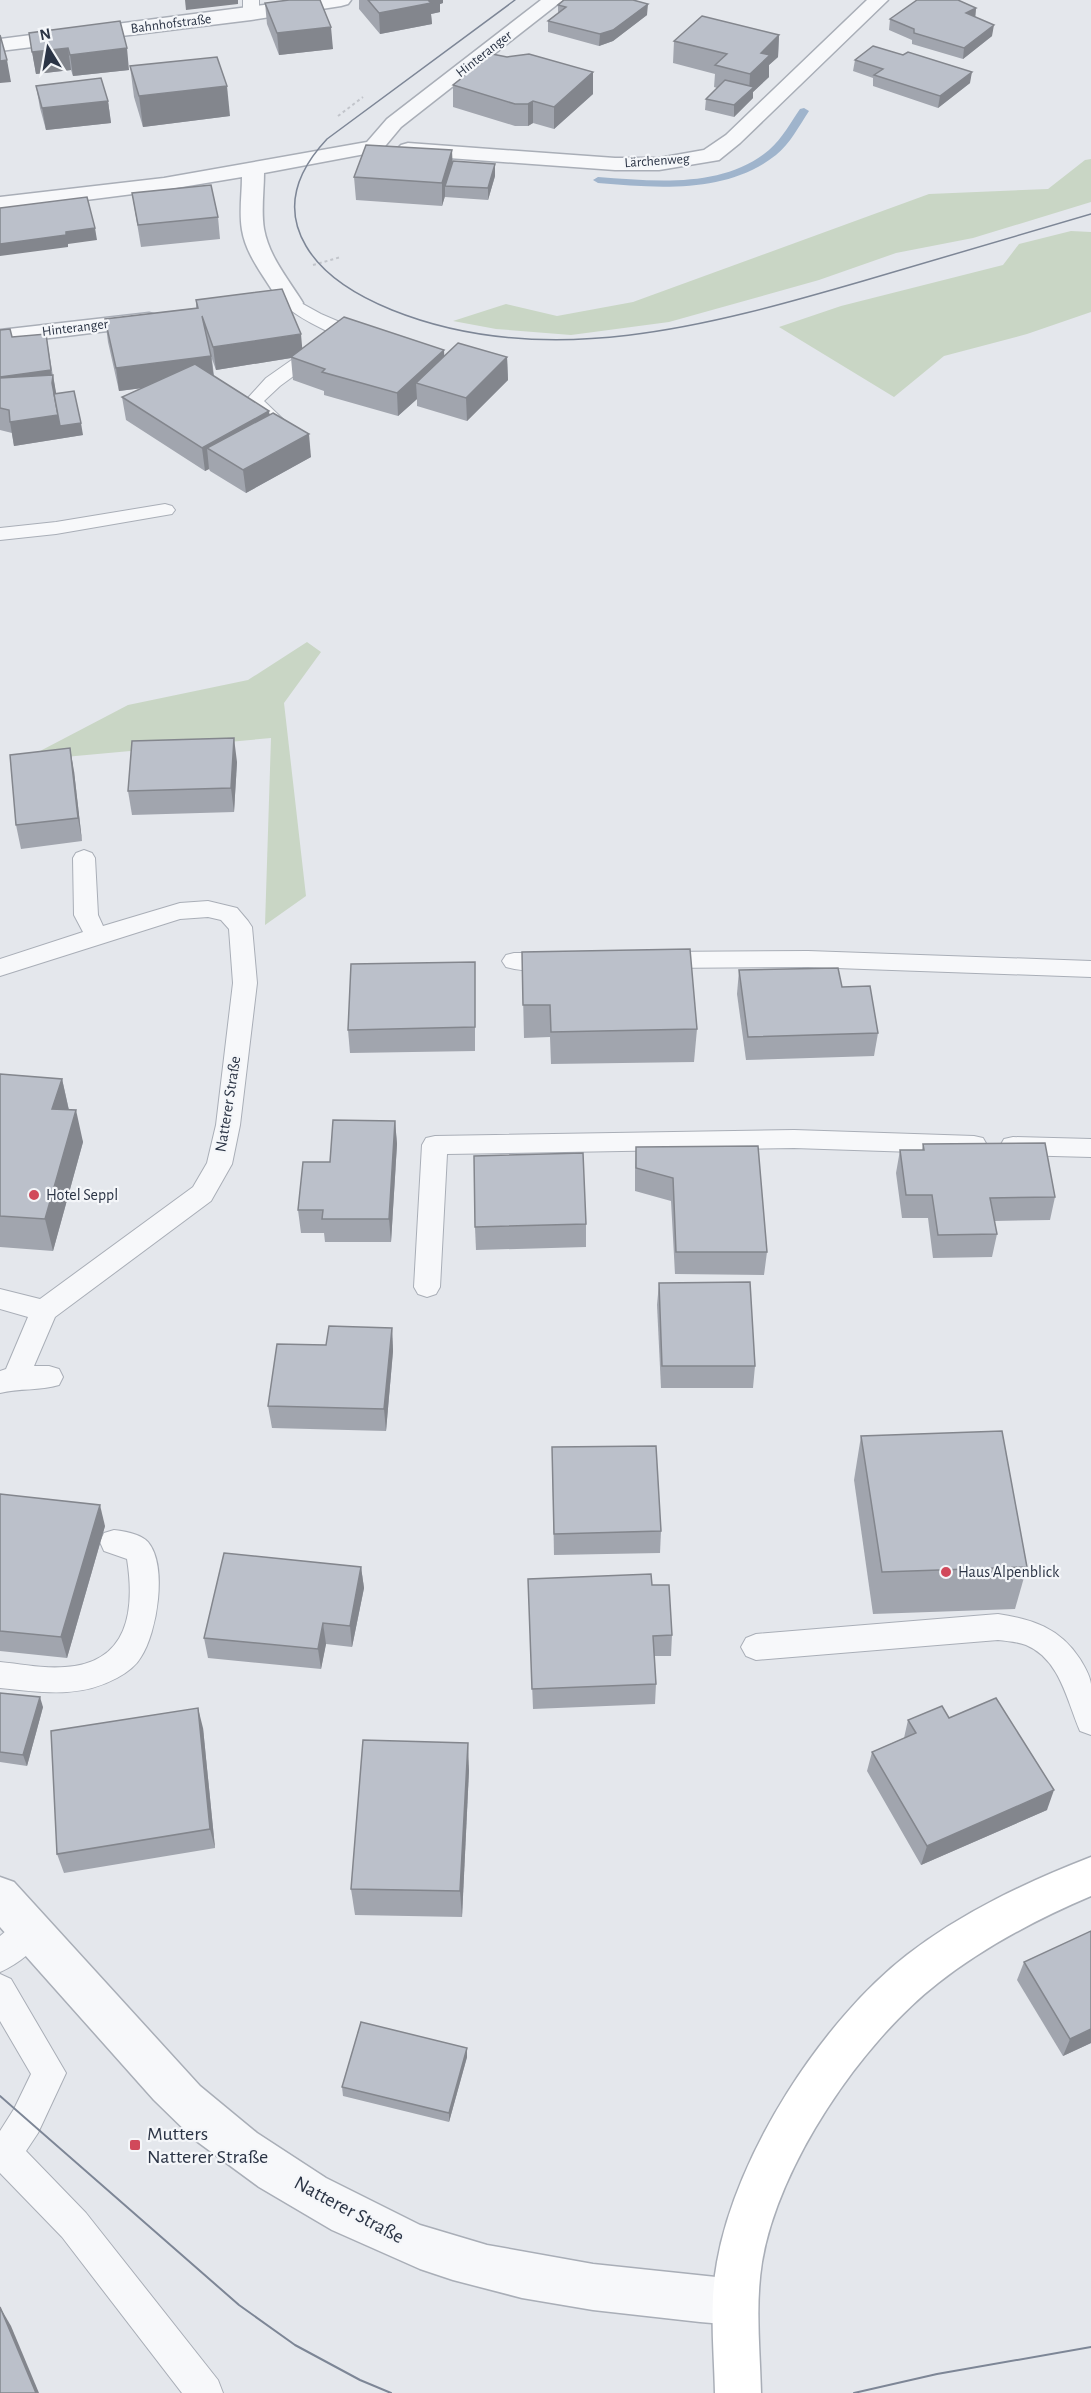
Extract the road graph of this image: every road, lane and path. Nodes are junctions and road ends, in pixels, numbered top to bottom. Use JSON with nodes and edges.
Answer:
{"nodes":[{"id":1,"x":341,"y":0,"type":"edge"},
{"id":2,"x":553,"y":0,"type":"edge"},
{"id":3,"x":878,"y":0,"type":"edge"},
{"id":4,"x":251,"y":7,"type":"edge"},
{"id":5,"x":0,"y":45,"type":"edge"},
{"id":6,"x":374,"y":147,"type":"junction"},
{"id":7,"x":253,"y":168,"type":"junction"},
{"id":8,"x":0,"y":204,"type":"edge"},
{"id":9,"x":292,"y":303,"type":"junction"},
{"id":10,"x":224,"y":311,"type":"edge"},
{"id":11,"x":167,"y":318,"type":"edge"},
{"id":12,"x":344,"y":331,"type":"junction"},
{"id":13,"x":0,"y":337,"type":"edge"},
{"id":14,"x":385,"y":344,"type":"edge"},
{"id":15,"x":297,"y":437,"type":"edge"},
{"id":16,"x":165,"y":510,"type":"dead end"},
{"id":17,"x":0,"y":534,"type":"edge"},
{"id":18,"x":84,"y":858,"type":"dead end"},
{"id":19,"x":96,"y":936,"type":"junction"},
{"id":20,"x":632,"y":960,"type":"edge"},
{"id":21,"x":514,"y":961,"type":"dead end"},
{"id":22,"x":585,"y":961,"type":"edge"},
{"id":23,"x":0,"y":968,"type":"edge"},
{"id":24,"x":1091,"y":969,"type":"edge"},
{"id":25,"x":1091,"y":1148,"type":"edge"},
{"id":26,"x":427,"y":1287,"type":"dead end"},
{"id":27,"x":0,"y":1299,"type":"edge"},
{"id":28,"x":44,"y":1310,"type":"junction"},
{"id":29,"x":49,"y":1377,"type":"dead end"},
{"id":30,"x":8,"y":1380,"type":"edge"},
{"id":31,"x":114,"y":1542,"type":"dead end"},
{"id":32,"x":756,"y":1647,"type":"dead end"},
{"id":33,"x":0,"y":1675,"type":"edge"},
{"id":34,"x":1091,"y":1721,"type":"edge"},
{"id":35,"x":1091,"y":1875,"type":"edge"},
{"id":36,"x":0,"y":1896,"type":"edge"},
{"id":37,"x":15,"y":1943,"type":"edge"},
{"id":38,"x":0,"y":1990,"type":"edge"},
{"id":39,"x":735,"y":2302,"type":"junction"},
{"id":40,"x":205,"y":2393,"type":"edge"},
{"id":41,"x":738,"y":2393,"type":"edge"}],
"edges":[{"from":1,"to":4,"type":"street","name":"Bahnhofstraße"},
{"from":2,"to":6,"type":"street","name":"Hinteranger"},
{"from":3,"to":6,"type":"street","name":"Lärchenweg"},
{"from":4,"to":5,"type":"street","name":"Bahnhofstraße"},
{"from":6,"to":7,"type":"street"},
{"from":7,"to":8,"type":"street"},
{"from":7,"to":9,"type":"street"},
{"from":9,"to":10,"type":"street"},
{"from":9,"to":12,"type":"lane"},
{"from":11,"to":13,"type":"street","name":"Hinteranger"},
{"from":12,"to":14,"type":"lane"},
{"from":12,"to":15,"type":"lane"},
{"from":16,"to":17,"type":"lane"},
{"from":18,"to":19,"type":"lane"},
{"from":19,"to":23,"type":"lane","name":"Natterer Straße"},
{"from":19,"to":28,"type":"lane","name":"Natterer Straße"},
{"from":20,"to":24,"type":"lane"},
{"from":21,"to":22,"type":"lane"},
{"from":25,"to":26,"type":"lane"},
{"from":27,"to":28,"type":"lane"},
{"from":28,"to":30,"type":"lane"},
{"from":29,"to":30,"type":"lane"},
{"from":31,"to":33,"type":"lane"},
{"from":32,"to":34,"type":"lane"},
{"from":35,"to":39,"type":"main road"},
{"from":36,"to":37,"type":"street","name":"Natterer Straße"},
{"from":37,"to":39,"type":"street","name":"Natterer Straße"},
{"from":38,"to":40,"type":"lane"},
{"from":39,"to":41,"type":"main road"}]}
